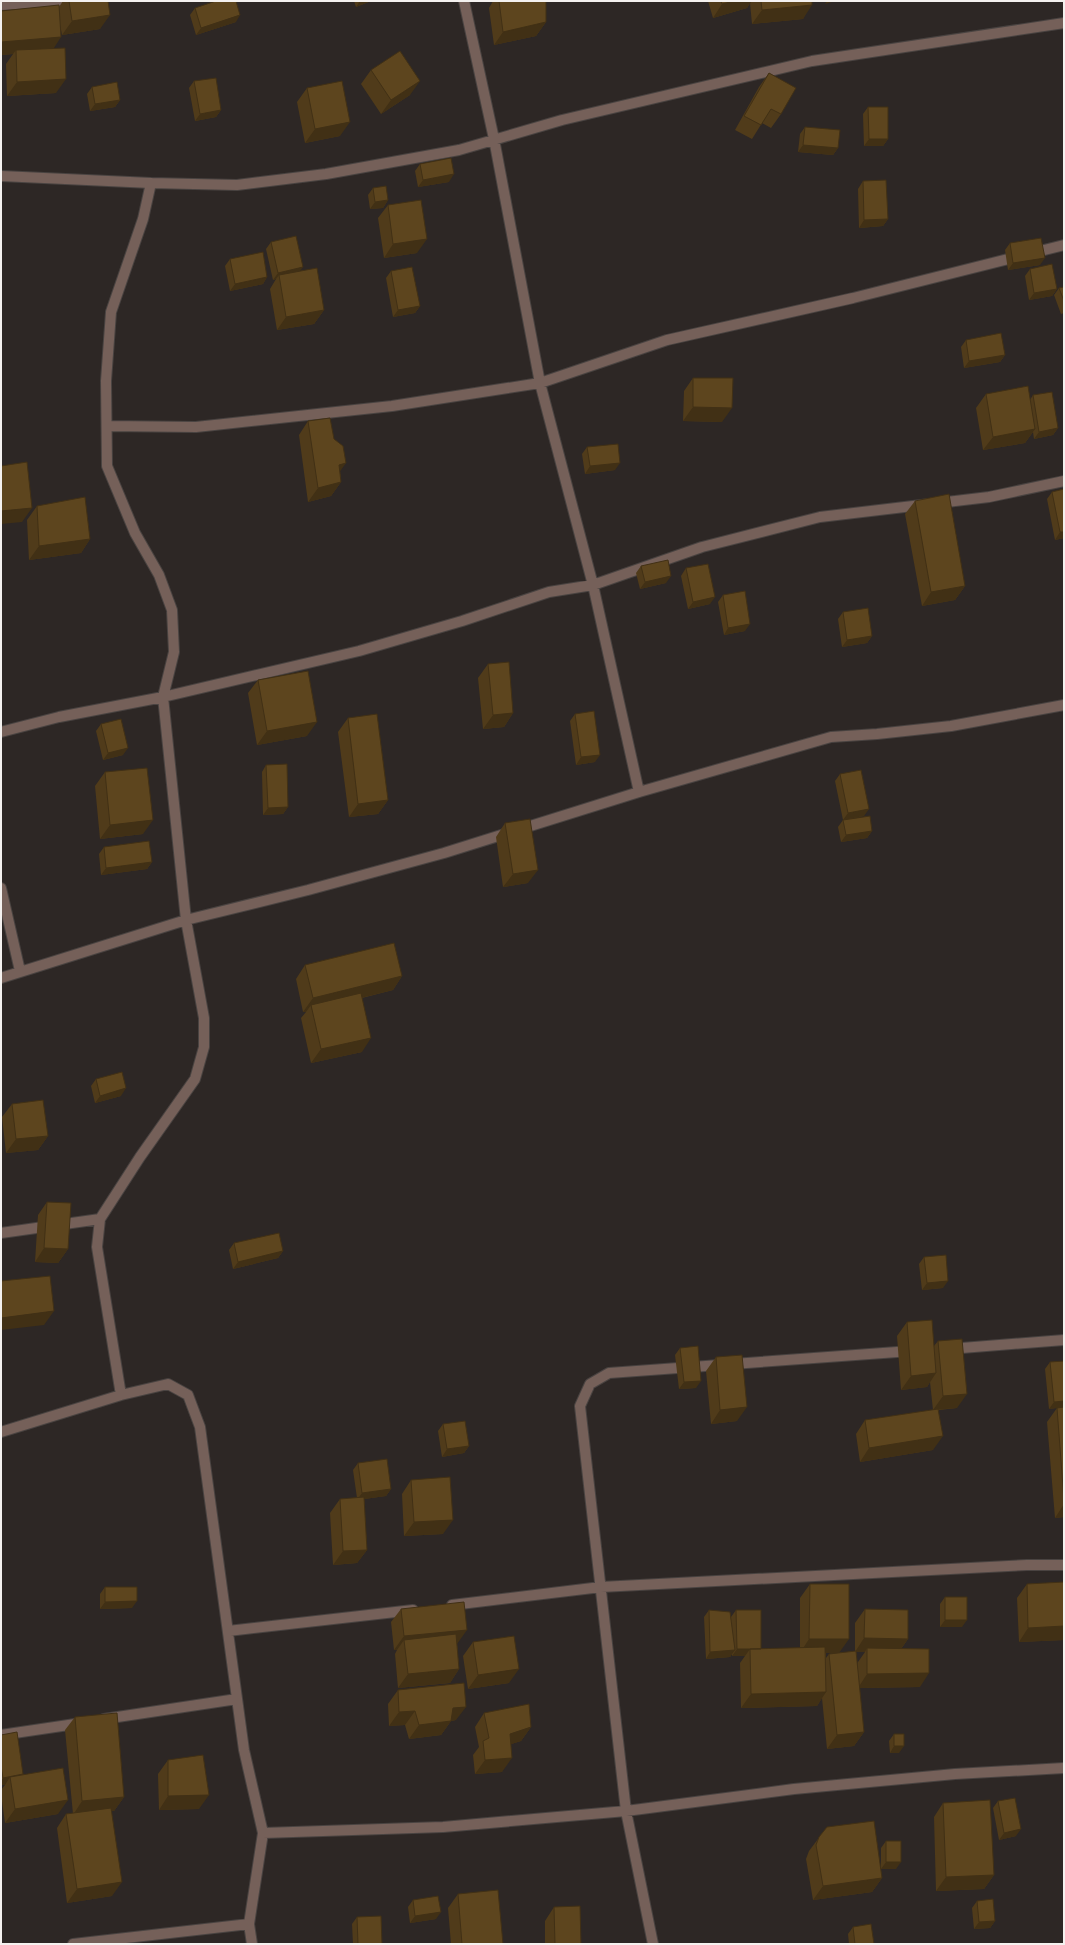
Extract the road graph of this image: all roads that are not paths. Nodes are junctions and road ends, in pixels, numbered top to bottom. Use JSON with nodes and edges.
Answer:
{"nodes":[{"id":1,"x":63,"y":1,"type":"edge"},
{"id":2,"x":464,"y":1,"type":"edge"},
{"id":3,"x":1,"y":5,"type":"edge"},
{"id":4,"x":1064,"y":23,"type":"edge"},
{"id":5,"x":494,"y":139,"type":"junction"},
{"id":6,"x":1,"y":176,"type":"edge"},
{"id":7,"x":151,"y":183,"type":"junction"},
{"id":8,"x":1064,"y":245,"type":"edge"},
{"id":9,"x":540,"y":383,"type":"junction"},
{"id":10,"x":107,"y":426,"type":"junction"},
{"id":11,"x":1064,"y":481,"type":"edge"},
{"id":12,"x":593,"y":585,"type":"junction"},
{"id":13,"x":163,"y":696,"type":"junction"},
{"id":14,"x":1064,"y":705,"type":"edge"},
{"id":15,"x":1,"y":732,"type":"edge"},
{"id":16,"x":639,"y":792,"type":"junction"},
{"id":17,"x":1,"y":888,"type":"edge"},
{"id":18,"x":186,"y":920,"type":"junction"},
{"id":19,"x":20,"y":971,"type":"junction"},
{"id":20,"x":1,"y":978,"type":"edge"},
{"id":21,"x":100,"y":1219,"type":"junction"},
{"id":22,"x":1,"y":1233,"type":"edge"},
{"id":23,"x":1064,"y":1340,"type":"edge"},
{"id":24,"x":939,"y":1349,"type":"edge"},
{"id":25,"x":923,"y":1350,"type":"edge"},
{"id":26,"x":121,"y":1395,"type":"junction"},
{"id":27,"x":1,"y":1432,"type":"edge"},
{"id":28,"x":1064,"y":1565,"type":"edge"},
{"id":29,"x":601,"y":1587,"type":"junction"},
{"id":30,"x":441,"y":1606,"type":"edge"},
{"id":31,"x":425,"y":1608,"type":"edge"},
{"id":32,"x":228,"y":1631,"type":"junction"},
{"id":33,"x":237,"y":1699,"type":"junction"},
{"id":34,"x":1,"y":1735,"type":"edge"},
{"id":35,"x":1064,"y":1768,"type":"edge"},
{"id":36,"x":626,"y":1811,"type":"junction"},
{"id":37,"x":263,"y":1833,"type":"junction"},
{"id":38,"x":249,"y":1924,"type":"junction"},
{"id":39,"x":73,"y":1944,"type":"edge"},
{"id":40,"x":252,"y":1944,"type":"edge"},
{"id":41,"x":653,"y":1944,"type":"edge"}],
"edges":[{"from":1,"to":3,"type":"street"},
{"from":2,"to":5,"type":"street"},
{"from":4,"to":5,"type":"street"},
{"from":5,"to":7,"type":"street"},
{"from":5,"to":9,"type":"street"},
{"from":6,"to":7,"type":"street"},
{"from":7,"to":10,"type":"street"},
{"from":8,"to":9,"type":"street"},
{"from":9,"to":10,"type":"street"},
{"from":9,"to":12,"type":"street"},
{"from":10,"to":13,"type":"street"},
{"from":11,"to":12,"type":"street"},
{"from":12,"to":13,"type":"street"},
{"from":12,"to":16,"type":"street"},
{"from":13,"to":15,"type":"street"},
{"from":13,"to":18,"type":"street"},
{"from":14,"to":16,"type":"street"},
{"from":16,"to":18,"type":"street"},
{"from":17,"to":19,"type":"street"},
{"from":18,"to":19,"type":"street"},
{"from":18,"to":21,"type":"street"},
{"from":19,"to":20,"type":"street"},
{"from":21,"to":22,"type":"street"},
{"from":21,"to":26,"type":"street"},
{"from":23,"to":24,"type":"street"},
{"from":25,"to":29,"type":"street"},
{"from":26,"to":27,"type":"street"},
{"from":26,"to":32,"type":"street"},
{"from":28,"to":29,"type":"street"},
{"from":29,"to":30,"type":"street"},
{"from":29,"to":36,"type":"street"},
{"from":31,"to":32,"type":"street"},
{"from":32,"to":33,"type":"street"},
{"from":33,"to":34,"type":"street"},
{"from":33,"to":37,"type":"street"},
{"from":35,"to":36,"type":"street"},
{"from":36,"to":37,"type":"street"},
{"from":36,"to":41,"type":"street"},
{"from":37,"to":38,"type":"street"},
{"from":38,"to":39,"type":"street"},
{"from":38,"to":40,"type":"street"}]}
